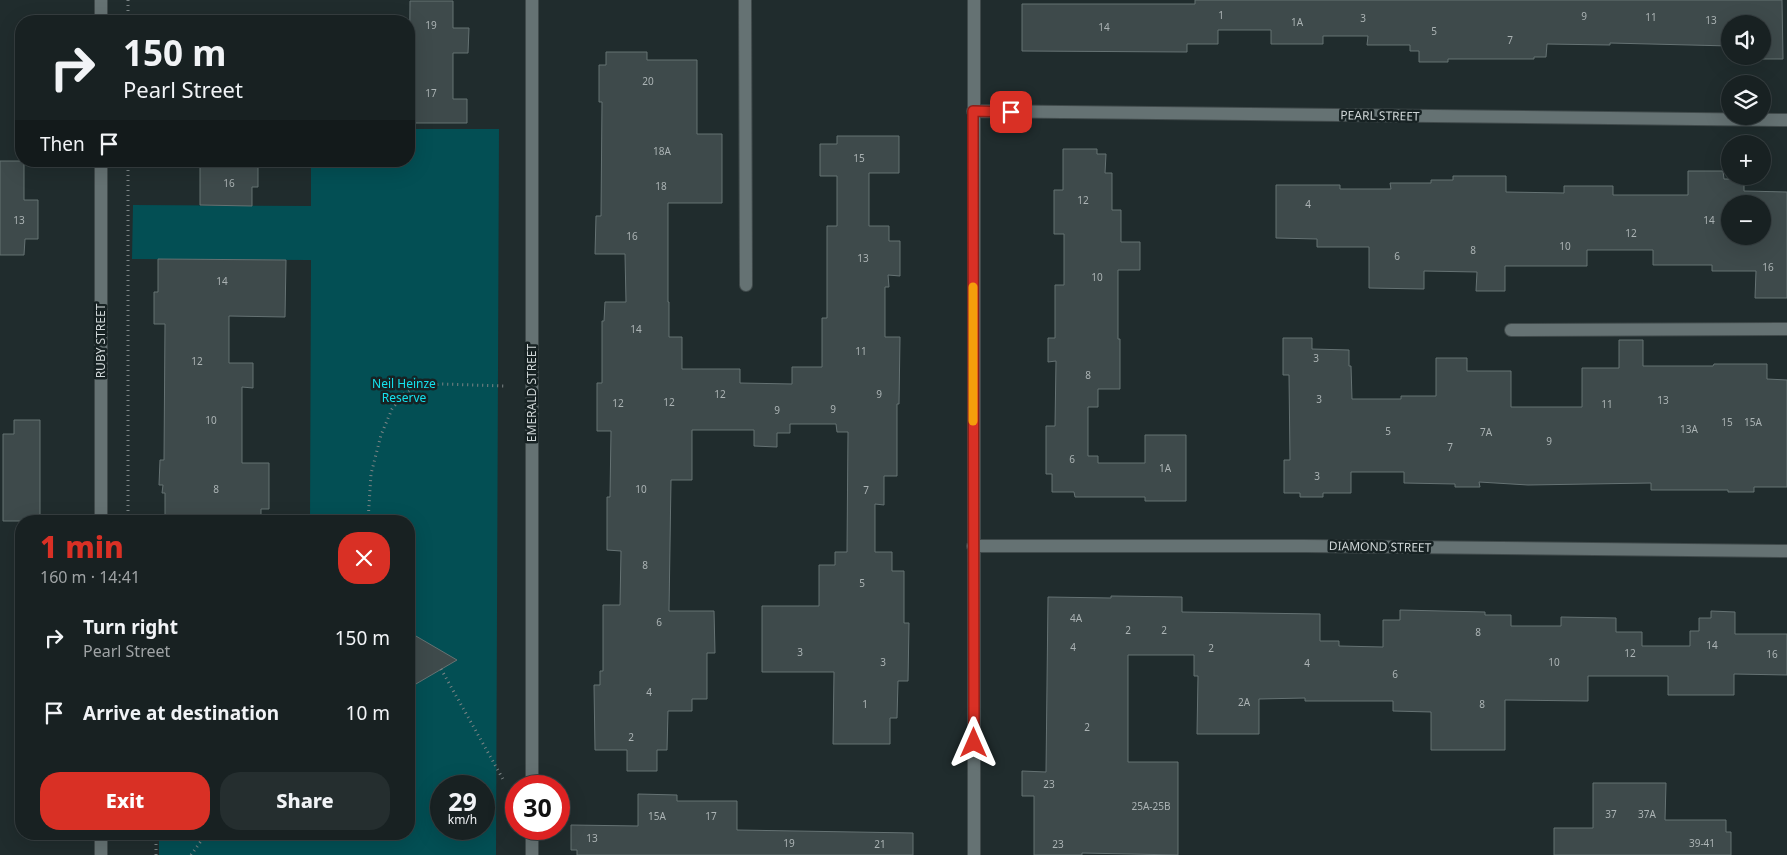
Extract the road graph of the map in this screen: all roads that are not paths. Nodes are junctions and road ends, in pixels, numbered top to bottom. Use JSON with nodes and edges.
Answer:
{"nodes":[{"id":1,"x":101,"y":0,"type":"edge"},
{"id":2,"x":532,"y":0,"type":"edge"},
{"id":3,"x":745,"y":0,"type":"edge"},
{"id":4,"x":974,"y":0,"type":"edge"},
{"id":5,"x":101,"y":15,"type":"edge"},
{"id":6,"x":973,"y":111,"type":"junction"},
{"id":7,"x":1787,"y":120,"type":"edge"},
{"id":8,"x":101,"y":167,"type":"edge"},
{"id":9,"x":746,"y":285,"type":"dead end"},
{"id":10,"x":1787,"y":329,"type":"edge"},
{"id":11,"x":1511,"y":330,"type":"dead end"},
{"id":12,"x":101,"y":515,"type":"edge"},
{"id":13,"x":973,"y":546,"type":"junction"},
{"id":14,"x":1787,"y":551,"type":"edge"},
{"id":15,"x":532,"y":775,"type":"edge"},
{"id":16,"x":101,"y":840,"type":"edge"},
{"id":17,"x":532,"y":840,"type":"edge"},
{"id":18,"x":101,"y":855,"type":"edge"},
{"id":19,"x":532,"y":855,"type":"edge"},
{"id":20,"x":974,"y":855,"type":"edge"}],
"edges":[{"from":1,"to":5,"type":"street"},
{"from":2,"to":15,"type":"street","name":"EMERALD STREET"},
{"from":3,"to":9,"type":"street"},
{"from":4,"to":6,"type":"street"},
{"from":6,"to":7,"type":"street","name":"PEARL STREET"},
{"from":6,"to":13,"type":"street"},
{"from":8,"to":12,"type":"street","name":"RUBY STREET"},
{"from":10,"to":11,"type":"street"},
{"from":13,"to":14,"type":"street","name":"DIAMOND STREET"},
{"from":13,"to":20,"type":"street"},
{"from":16,"to":18,"type":"street"},
{"from":17,"to":19,"type":"street"}]}
